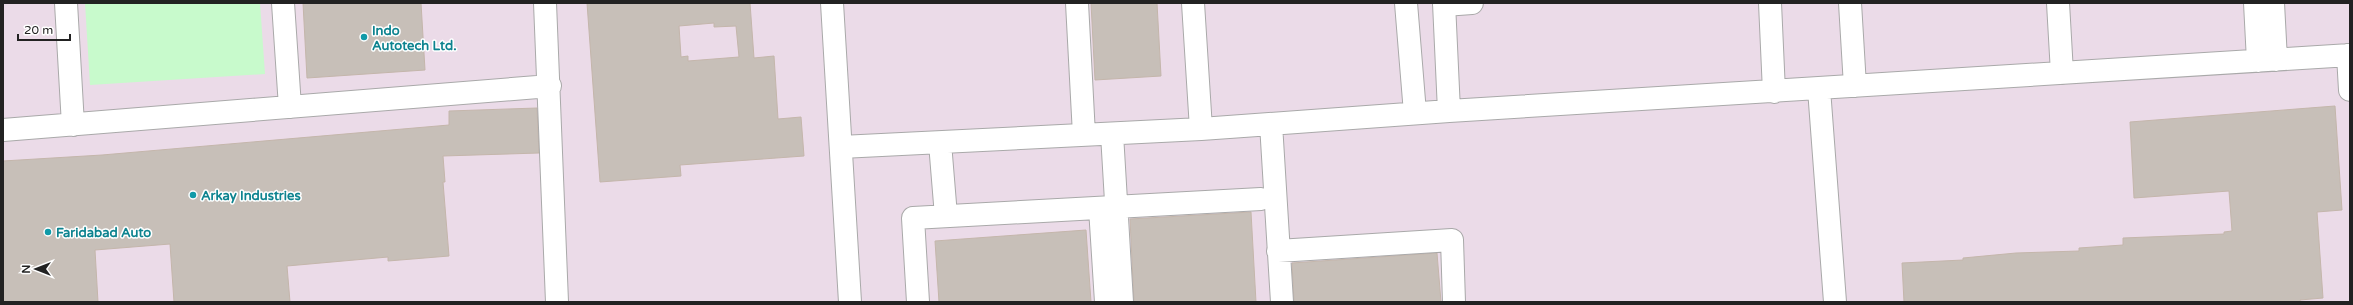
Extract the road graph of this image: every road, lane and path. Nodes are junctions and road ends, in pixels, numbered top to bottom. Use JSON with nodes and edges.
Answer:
{"nodes":[{"id":1,"x":66,"y":3,"type":"edge"},
{"id":2,"x":283,"y":3,"type":"edge"},
{"id":3,"x":546,"y":3,"type":"edge"},
{"id":4,"x":832,"y":3,"type":"edge"},
{"id":5,"x":1077,"y":3,"type":"edge"},
{"id":6,"x":1193,"y":3,"type":"edge"},
{"id":7,"x":1406,"y":3,"type":"edge"},
{"id":8,"x":1472,"y":3,"type":"edge"},
{"id":9,"x":1770,"y":3,"type":"edge"},
{"id":10,"x":1850,"y":3,"type":"edge"},
{"id":11,"x":2058,"y":3,"type":"edge"},
{"id":12,"x":2255,"y":3,"type":"edge"},
{"id":13,"x":2273,"y":3,"type":"edge"},
{"id":14,"x":1444,"y":4,"type":"edge"},
{"id":15,"x":2349,"y":55,"type":"edge"},
{"id":16,"x":2267,"y":60,"type":"junction"},
{"id":17,"x":2062,"y":73,"type":"junction"},
{"id":18,"x":550,"y":86,"type":"junction"},
{"id":19,"x":1855,"y":86,"type":"junction"},
{"id":20,"x":1819,"y":89,"type":"junction"},
{"id":21,"x":2350,"y":90,"type":"edge"},
{"id":22,"x":1774,"y":92,"type":"junction"},
{"id":23,"x":290,"y":107,"type":"junction"},
{"id":24,"x":1449,"y":111,"type":"junction"},
{"id":25,"x":1416,"y":113,"type":"junction"},
{"id":26,"x":1271,"y":124,"type":"junction"},
{"id":27,"x":73,"y":125,"type":"junction"},
{"id":28,"x":1201,"y":129,"type":"junction"},
{"id":29,"x":3,"y":130,"type":"edge"},
{"id":30,"x":1112,"y":134,"type":"junction"},
{"id":31,"x":1084,"y":135,"type":"junction"},
{"id":32,"x":940,"y":143,"type":"junction"},
{"id":33,"x":841,"y":147,"type":"junction"},
{"id":34,"x":1268,"y":198,"type":"junction"},
{"id":35,"x":1108,"y":208,"type":"junction"},
{"id":36,"x":946,"y":216,"type":"junction"},
{"id":37,"x":1278,"y":251,"type":"junction"},
{"id":38,"x":557,"y":302,"type":"edge"},
{"id":39,"x":850,"y":302,"type":"edge"},
{"id":40,"x":918,"y":302,"type":"edge"},
{"id":41,"x":1106,"y":302,"type":"edge"},
{"id":42,"x":1122,"y":302,"type":"edge"},
{"id":43,"x":1266,"y":302,"type":"edge"},
{"id":44,"x":1282,"y":302,"type":"edge"},
{"id":45,"x":1454,"y":302,"type":"edge"},
{"id":46,"x":1835,"y":302,"type":"edge"}],
"edges":[{"from":1,"to":27,"type":"street"},
{"from":2,"to":23,"type":"street"},
{"from":3,"to":18,"type":"street"},
{"from":4,"to":33,"type":"street"},
{"from":5,"to":31,"type":"street"},
{"from":6,"to":28,"type":"street"},
{"from":7,"to":25,"type":"street"},
{"from":8,"to":14,"type":"street"},
{"from":9,"to":22,"type":"street"},
{"from":10,"to":19,"type":"street"},
{"from":11,"to":17,"type":"street"},
{"from":12,"to":16,"type":"street"},
{"from":13,"to":16,"type":"street"},
{"from":14,"to":24,"type":"street"},
{"from":15,"to":16,"type":"street"},
{"from":15,"to":21,"type":"street"},
{"from":16,"to":17,"type":"street"},
{"from":17,"to":19,"type":"street"},
{"from":18,"to":23,"type":"street"},
{"from":18,"to":38,"type":"street"},
{"from":19,"to":20,"type":"street"},
{"from":20,"to":22,"type":"street"},
{"from":20,"to":46,"type":"street"},
{"from":22,"to":24,"type":"street"},
{"from":23,"to":27,"type":"street"},
{"from":24,"to":25,"type":"street"},
{"from":25,"to":26,"type":"street"},
{"from":26,"to":28,"type":"street"},
{"from":26,"to":34,"type":"street"},
{"from":27,"to":29,"type":"street"},
{"from":28,"to":30,"type":"street"},
{"from":30,"to":31,"type":"street"},
{"from":30,"to":35,"type":"street"},
{"from":31,"to":32,"type":"street"},
{"from":32,"to":33,"type":"street"},
{"from":32,"to":36,"type":"street"},
{"from":33,"to":39,"type":"street"},
{"from":34,"to":35,"type":"street"},
{"from":34,"to":37,"type":"street"},
{"from":34,"to":43,"type":"street"},
{"from":35,"to":36,"type":"street"},
{"from":35,"to":41,"type":"street"},
{"from":35,"to":42,"type":"street"},
{"from":36,"to":40,"type":"street"},
{"from":37,"to":44,"type":"street"},
{"from":37,"to":45,"type":"street"}]}
